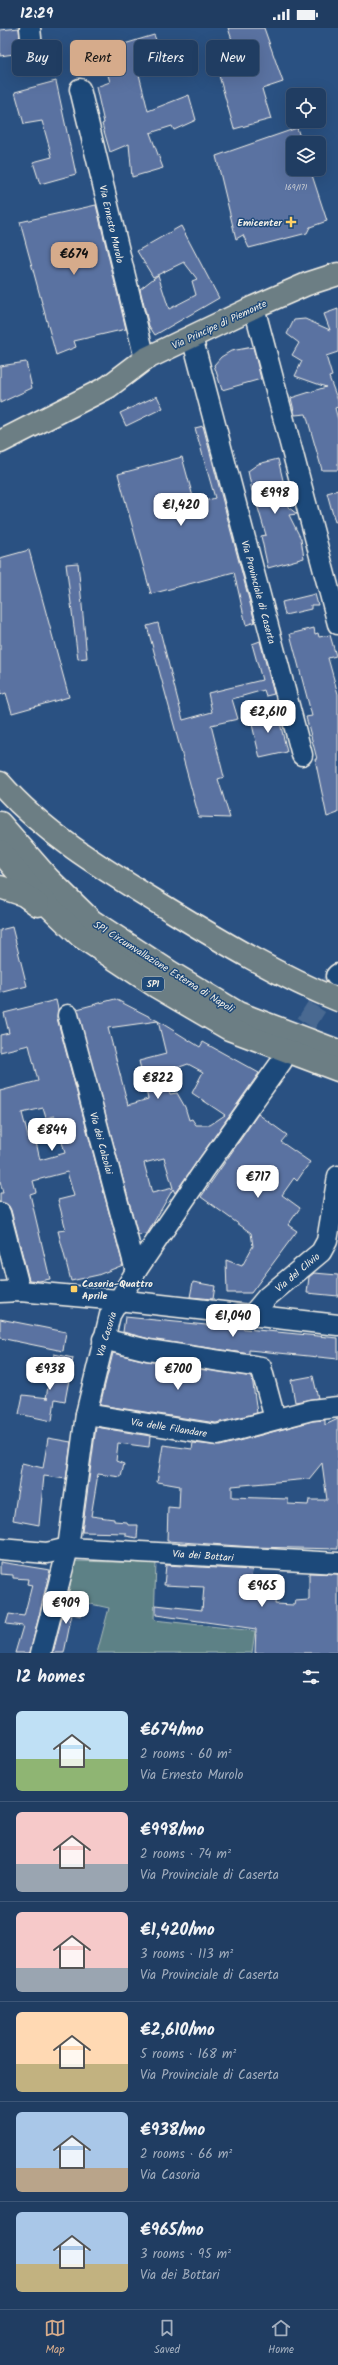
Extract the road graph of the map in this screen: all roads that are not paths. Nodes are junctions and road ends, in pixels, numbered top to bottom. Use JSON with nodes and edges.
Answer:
{"nodes":[{"id":1,"x":30,"y":28,"type":"edge"},
{"id":2,"x":31,"y":40,"type":"edge"},
{"id":3,"x":80,"y":89,"type":"dead end"},
{"id":4,"x":338,"y":274,"type":"edge"},
{"id":5,"x":254,"y":306,"type":"junction"},
{"id":6,"x":192,"y":337,"type":"junction"},
{"id":7,"x":145,"y":359,"type":"junction"},
{"id":8,"x":0,"y":442,"type":"edge"},
{"id":9,"x":338,"y":624,"type":"edge"},
{"id":10,"x":302,"y":755,"type":"dead end"},
{"id":11,"x":0,"y":783,"type":"edge"},
{"id":12,"x":0,"y":823,"type":"edge"},
{"id":13,"x":0,"y":851,"type":"edge"},
{"id":14,"x":0,"y":886,"type":"edge"},
{"id":15,"x":62,"y":919,"type":"junction"},
{"id":16,"x":338,"y":1000,"type":"edge"},
{"id":17,"x":68,"y":1015,"type":"dead end"},
{"id":18,"x":338,"y":1051,"type":"edge"},
{"id":19,"x":282,"y":1061,"type":"tunnel mouth"},
{"id":20,"x":338,"y":1070,"type":"edge"},
{"id":21,"x":338,"y":1176,"type":"edge"},
{"id":22,"x":0,"y":1213,"type":"edge"},
{"id":23,"x":136,"y":1271,"type":"junction"},
{"id":24,"x":20,"y":1291,"type":"junction"},
{"id":25,"x":0,"y":1292,"type":"edge"},
{"id":26,"x":118,"y":1300,"type":"junction"},
{"id":27,"x":252,"y":1315,"type":"junction"},
{"id":28,"x":338,"y":1325,"type":"edge"},
{"id":29,"x":103,"y":1339,"type":"junction"},
{"id":30,"x":338,"y":1407,"type":"edge"},
{"id":31,"x":86,"y":1414,"type":"junction"},
{"id":32,"x":275,"y":1419,"type":"junction"},
{"id":33,"x":68,"y":1548,"type":"junction"},
{"id":34,"x":0,"y":1549,"type":"edge"},
{"id":35,"x":338,"y":1563,"type":"edge"},
{"id":36,"x":41,"y":1653,"type":"edge"}],
"edges":[{"from":1,"to":2,"type":"street"},
{"from":3,"to":7,"type":"street","name":"Via Ernesto Murolo"},
{"from":4,"to":5,"type":"main road","name":"Via Principe di Piemonte"},
{"from":5,"to":6,"type":"main road","name":"Via Principe di Piemonte"},
{"from":5,"to":9,"type":"street"},
{"from":6,"to":7,"type":"main road","name":"Via Principe di Piemonte"},
{"from":6,"to":10,"type":"street","name":"Via Provinciale di Caserta"},
{"from":7,"to":8,"type":"main road","name":"Via Principe di Piemonte"},
{"from":11,"to":16,"type":"main road"},
{"from":12,"to":18,"type":"main road","name":"SP1 Circumvallazione Esterna di Napoli","number":"SP1"},
{"from":13,"to":15,"type":"main road","name":"SP1 Circumvallazione Esterna di Napoli","number":"SP1"},
{"from":14,"to":15,"type":"main road"},
{"from":15,"to":20,"type":"main road","name":"SP1 Circumvallazione Esterna di Napoli","number":"SP1"},
{"from":17,"to":23,"type":"street","name":"Via dei Calzolai"},
{"from":19,"to":23,"type":"street","name":"Via Casoria"},
{"from":21,"to":27,"type":"street","name":"Via del Clivio"},
{"from":22,"to":24,"type":"street"},
{"from":23,"to":26,"type":"street","name":"Via Casoria"},
{"from":24,"to":25,"type":"street"},
{"from":24,"to":26,"type":"street"},
{"from":26,"to":27,"type":"street"},
{"from":26,"to":29,"type":"street","name":"Via Casoria"},
{"from":27,"to":28,"type":"street"},
{"from":29,"to":31,"type":"street","name":"Via Casoria"},
{"from":29,"to":32,"type":"street"},
{"from":30,"to":32,"type":"street","name":"Via delle Filandare"},
{"from":31,"to":32,"type":"street","name":"Via delle Filandare"},
{"from":31,"to":33,"type":"street","name":"Via Casoria"},
{"from":33,"to":34,"type":"street","name":"Via dei Bottari"},
{"from":33,"to":35,"type":"street","name":"Via dei Bottari"},
{"from":33,"to":36,"type":"street","name":"Via Casoria"}]}
